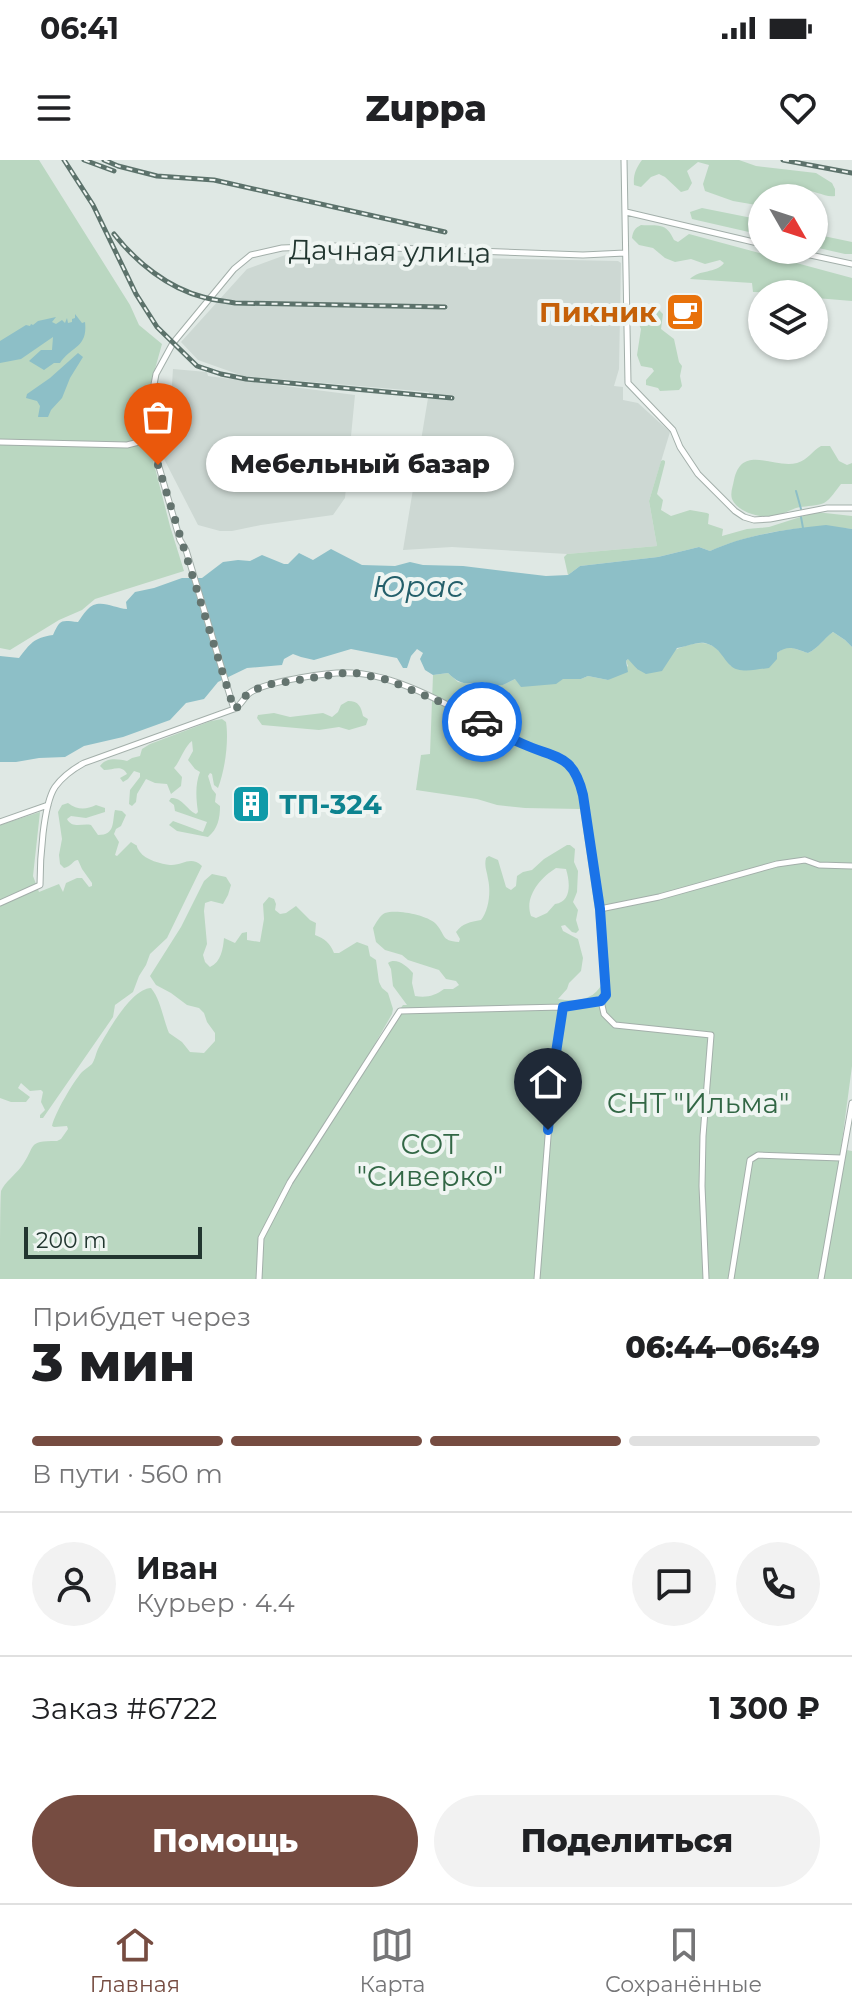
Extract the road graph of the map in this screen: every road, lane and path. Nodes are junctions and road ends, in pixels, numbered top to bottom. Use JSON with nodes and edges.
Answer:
{"nodes":[{"id":1,"x":624,"y":160,"type":"edge"},
{"id":2,"x":626,"y":212,"type":"junction"},
{"id":3,"x":748,"y":241,"type":"edge"},
{"id":4,"x":625,"y":253,"type":"junction"},
{"id":5,"x":828,"y":259,"type":"edge"},
{"id":6,"x":852,"y":264,"type":"edge"},
{"id":7,"x":151,"y":439,"type":"junction"},
{"id":8,"x":0,"y":442,"type":"edge"},
{"id":9,"x":852,"y":508,"type":"edge"},
{"id":10,"x":234,"y":709,"type":"junction"},
{"id":11,"x":48,"y":805,"type":"junction"},
{"id":12,"x":0,"y":822,"type":"edge"},
{"id":13,"x":852,"y":866,"type":"edge"},
{"id":14,"x":0,"y":903,"type":"edge"},
{"id":15,"x":600,"y":909,"type":"junction"},
{"id":16,"x":601,"y":1001,"type":"junction"},
{"id":17,"x":563,"y":1007,"type":"junction"},
{"id":18,"x":852,"y":1103,"type":"edge"},
{"id":19,"x":844,"y":1146,"type":"junction"},
{"id":20,"x":852,"y":1147,"type":"edge"},
{"id":21,"x":841,"y":1158,"type":"junction"},
{"id":22,"x":259,"y":1279,"type":"edge"},
{"id":23,"x":537,"y":1279,"type":"edge"},
{"id":24,"x":706,"y":1279,"type":"edge"},
{"id":25,"x":731,"y":1279,"type":"edge"},
{"id":26,"x":821,"y":1279,"type":"edge"}],
"edges":[{"from":1,"to":2,"type":"street"},
{"from":2,"to":3,"type":"street"},
{"from":2,"to":4,"type":"street"},
{"from":4,"to":7,"type":"street","name":"Дачная улица"},
{"from":4,"to":9,"type":"street"},
{"from":5,"to":6,"type":"street"},
{"from":7,"to":8,"type":"street"},
{"from":7,"to":10,"type":"street","name":"Дачная улица"},
{"from":10,"to":11,"type":"street"},
{"from":10,"to":15,"type":"street"},
{"from":11,"to":12,"type":"street"},
{"from":11,"to":14,"type":"street"},
{"from":13,"to":15,"type":"street"},
{"from":15,"to":16,"type":"street"},
{"from":16,"to":17,"type":"street"},
{"from":16,"to":24,"type":"street"},
{"from":17,"to":22,"type":"street"},
{"from":17,"to":23,"type":"street"},
{"from":18,"to":19,"type":"street"},
{"from":19,"to":20,"type":"street"},
{"from":19,"to":21,"type":"street"},
{"from":21,"to":25,"type":"street"},
{"from":21,"to":26,"type":"street"}]}
